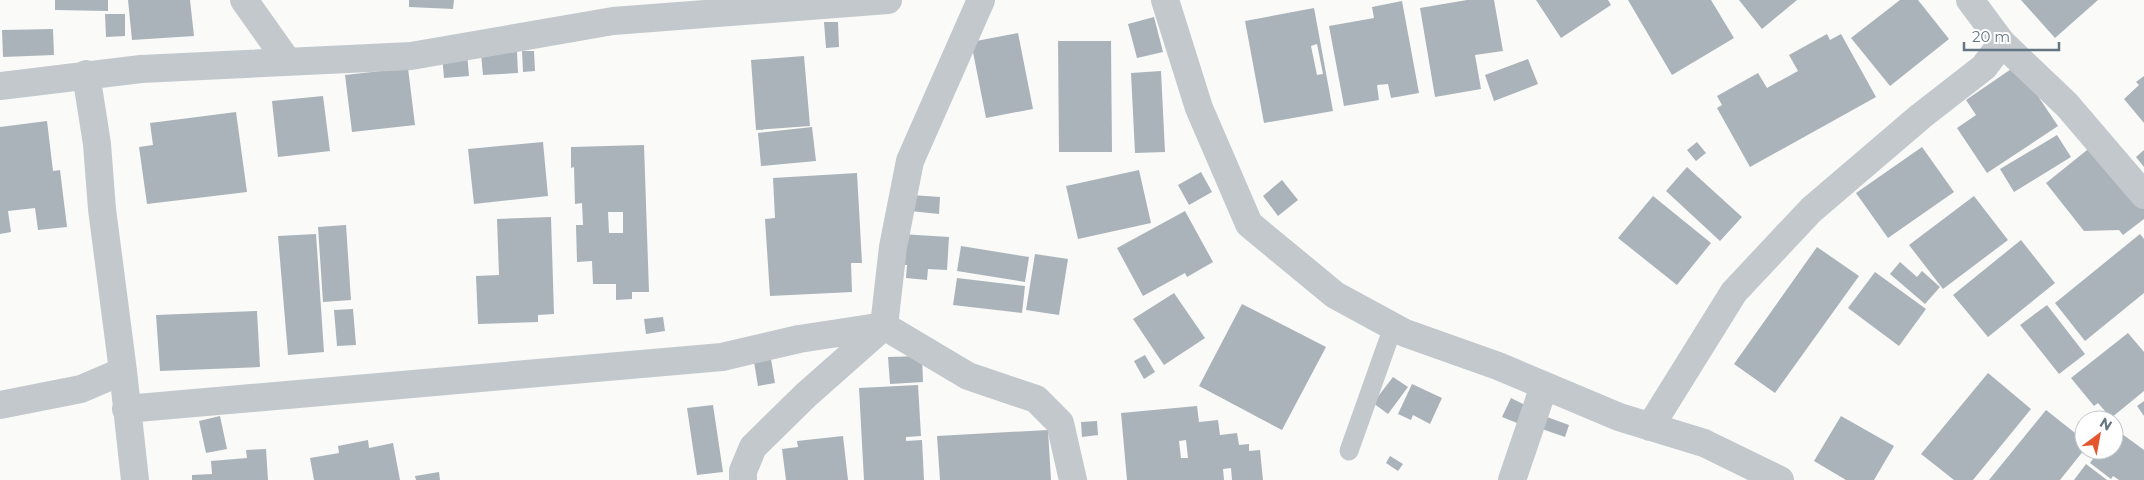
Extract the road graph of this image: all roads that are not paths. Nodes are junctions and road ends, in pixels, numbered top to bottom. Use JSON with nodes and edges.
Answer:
{"nodes":[{"id":1,"x":244,"y":0,"type":"edge"},
{"id":2,"x":888,"y":0,"type":"edge"},
{"id":3,"x":981,"y":0,"type":"edge"},
{"id":4,"x":1165,"y":0,"type":"edge"},
{"id":5,"x":1970,"y":0,"type":"edge"},
{"id":6,"x":613,"y":11,"type":"edge"},
{"id":7,"x":2002,"y":43,"type":"junction"},
{"id":8,"x":288,"y":62,"type":"junction"},
{"id":9,"x":86,"y":74,"type":"junction"},
{"id":10,"x":0,"y":86,"type":"edge"},
{"id":11,"x":2144,"y":195,"type":"edge"},
{"id":12,"x":884,"y":326,"type":"junction"},
{"id":13,"x":1394,"y":327,"type":"junction"},
{"id":14,"x":123,"y":371,"type":"junction"},
{"id":15,"x":1544,"y":386,"type":"junction"},
{"id":16,"x":0,"y":404,"type":"edge"},
{"id":17,"x":126,"y":409,"type":"junction"},
{"id":18,"x":1650,"y":427,"type":"junction"},
{"id":19,"x":1349,"y":451,"type":"dead end"},
{"id":20,"x":135,"y":480,"type":"edge"},
{"id":21,"x":743,"y":480,"type":"edge"},
{"id":22,"x":1073,"y":480,"type":"edge"},
{"id":23,"x":1512,"y":480,"type":"edge"},
{"id":24,"x":1780,"y":480,"type":"edge"}],
"edges":[{"from":1,"to":8,"type":"street"},
{"from":2,"to":6,"type":"street"},
{"from":3,"to":12,"type":"street"},
{"from":4,"to":13,"type":"street"},
{"from":5,"to":7,"type":"street"},
{"from":6,"to":8,"type":"street"},
{"from":7,"to":11,"type":"street"},
{"from":7,"to":18,"type":"street"},
{"from":8,"to":9,"type":"street"},
{"from":9,"to":10,"type":"street"},
{"from":9,"to":14,"type":"street"},
{"from":12,"to":17,"type":"street"},
{"from":12,"to":21,"type":"street"},
{"from":12,"to":22,"type":"street"},
{"from":13,"to":15,"type":"street"},
{"from":13,"to":19,"type":"lane"},
{"from":14,"to":16,"type":"street"},
{"from":14,"to":17,"type":"street"},
{"from":15,"to":18,"type":"street"},
{"from":15,"to":23,"type":"street"},
{"from":17,"to":20,"type":"street"},
{"from":18,"to":24,"type":"street"}]}
